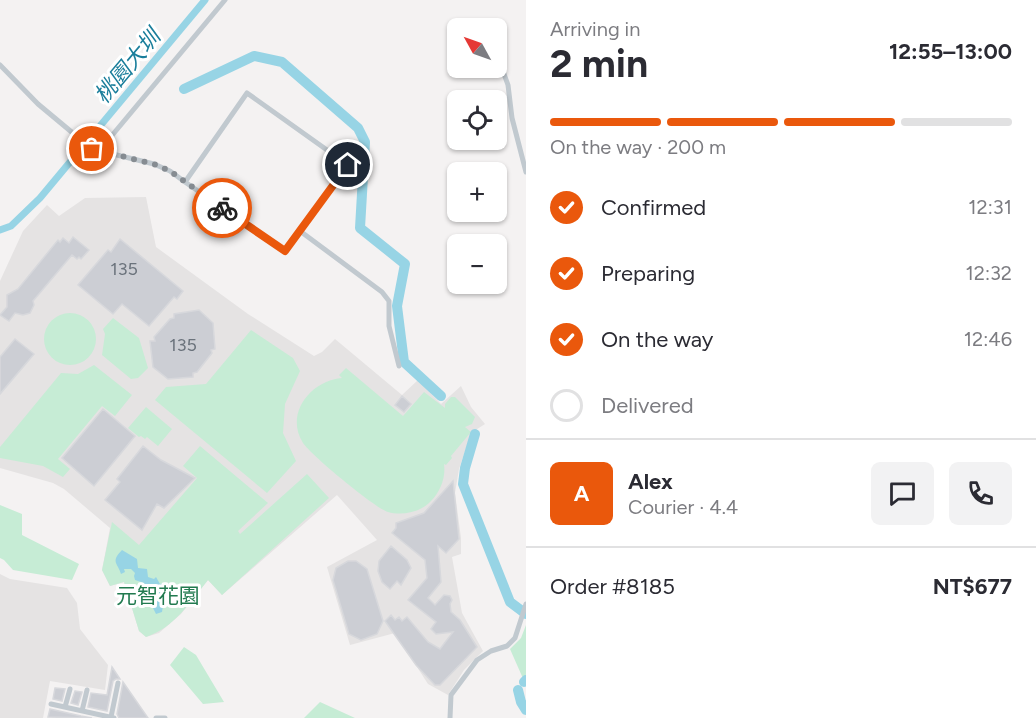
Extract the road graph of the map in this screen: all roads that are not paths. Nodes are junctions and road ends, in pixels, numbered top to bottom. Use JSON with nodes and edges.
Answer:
{"nodes":[{"id":1,"x":225,"y":0,"type":"edge"},
{"id":2,"x":0,"y":65,"type":"edge"},
{"id":3,"x":505,"y":78,"type":"edge"},
{"id":4,"x":92,"y":149,"type":"junction"},
{"id":5,"x":526,"y":172,"type":"edge"},
{"id":6,"x":185,"y":182,"type":"junction"},
{"id":7,"x":300,"y":231,"type":"junction"},
{"id":8,"x":399,"y":366,"type":"dead end"},
{"id":9,"x":526,"y":604,"type":"edge"},
{"id":10,"x":118,"y":683,"type":"dead end"},
{"id":11,"x":70,"y":689,"type":"dead end"},
{"id":12,"x":87,"y":690,"type":"dead end"},
{"id":13,"x":51,"y":704,"type":"dead end"},
{"id":14,"x":65,"y":707,"type":"junction"},
{"id":15,"x":82,"y":711,"type":"junction"},
{"id":16,"x":112,"y":718,"type":"edge"},
{"id":17,"x":156,"y":718,"type":"edge"},
{"id":18,"x":165,"y":718,"type":"edge"},
{"id":19,"x":450,"y":718,"type":"edge"}],
"edges":[{"from":1,"to":4,"type":"street"},
{"from":2,"to":4,"type":"street"},
{"from":3,"to":5,"type":"street"},
{"from":4,"to":6,"type":"street"},
{"from":6,"to":7,"type":"street"},
{"from":6,"to":7,"type":"street"},
{"from":7,"to":8,"type":"street"},
{"from":9,"to":19,"type":"street"},
{"from":10,"to":16,"type":"street"},
{"from":11,"to":14,"type":"street"},
{"from":12,"to":15,"type":"street"},
{"from":13,"to":14,"type":"street"},
{"from":14,"to":15,"type":"street"},
{"from":15,"to":16,"type":"street"},
{"from":17,"to":18,"type":"street"}]}
